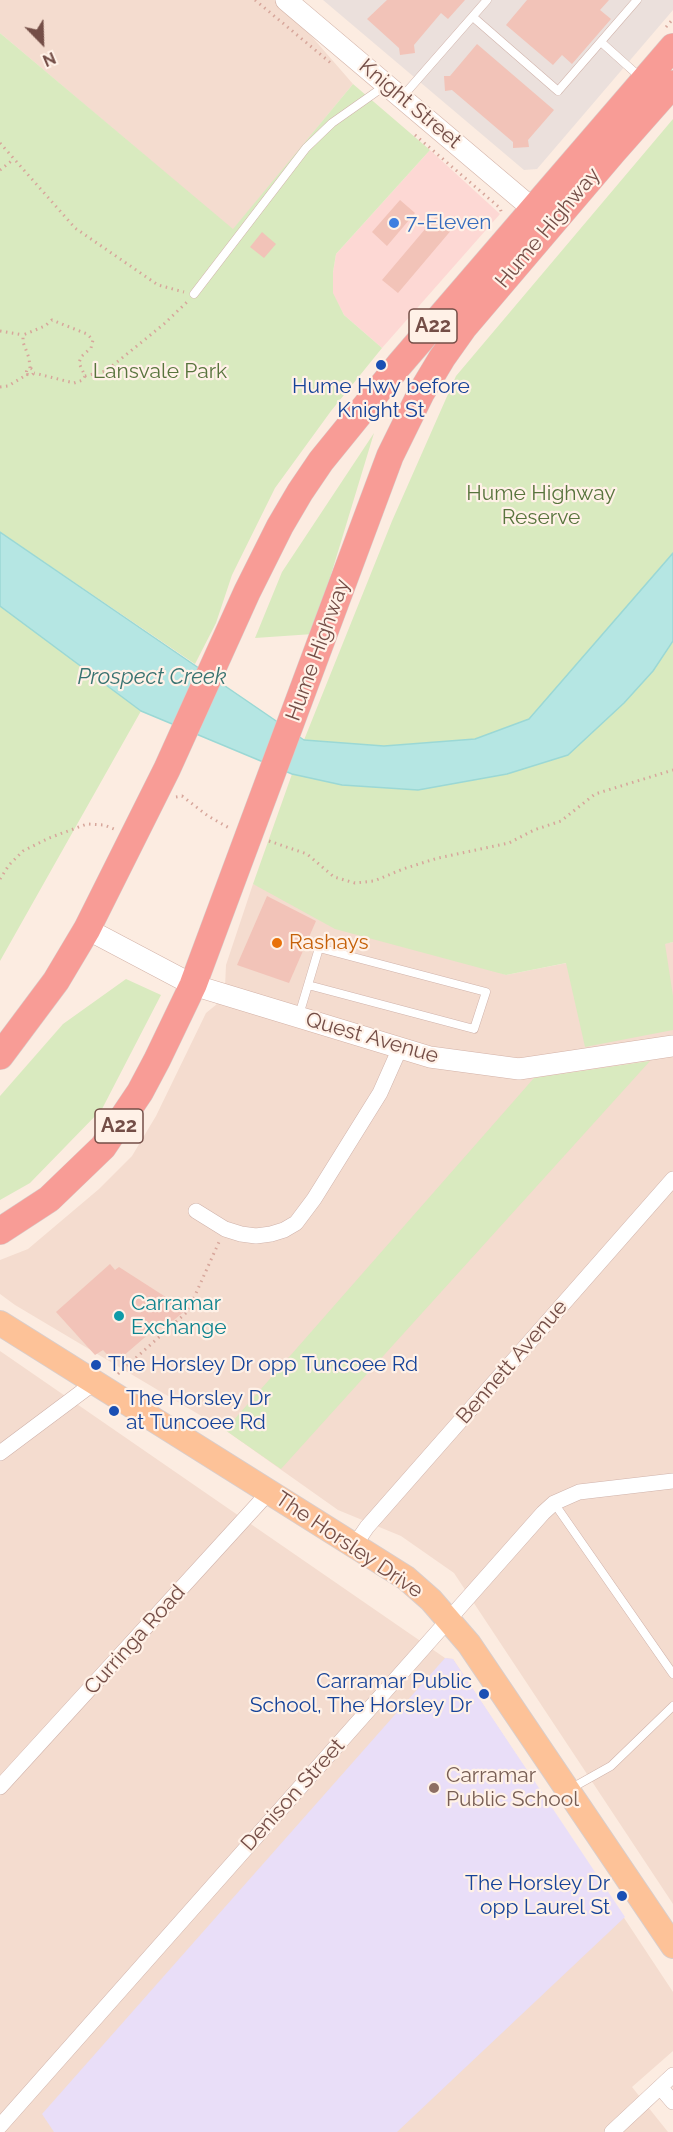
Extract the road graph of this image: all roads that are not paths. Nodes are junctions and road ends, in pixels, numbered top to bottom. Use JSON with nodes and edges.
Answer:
{"nodes":[{"id":1,"x":286,"y":0,"type":"edge"},
{"id":2,"x":488,"y":0,"type":"edge"},
{"id":3,"x":637,"y":0,"type":"edge"},
{"id":4,"x":473,"y":16,"type":"junction"},
{"id":5,"x":601,"y":42,"type":"junction"},
{"id":6,"x":673,"y":47,"type":"edge"},
{"id":7,"x":644,"y":81,"type":"junction"},
{"id":8,"x":673,"y":84,"type":"edge"},
{"id":9,"x":395,"y":91,"type":"junction"},
{"id":10,"x":533,"y":209,"type":"junction"},
{"id":11,"x":194,"y":294,"type":"road end"},
{"id":12,"x":87,"y":929,"type":"junction"},
{"id":13,"x":193,"y":985,"type":"junction"},
{"id":14,"x":308,"y":985,"type":"junction"},
{"id":15,"x":298,"y":1016,"type":"junction"},
{"id":16,"x":673,"y":1046,"type":"edge"},
{"id":17,"x":400,"y":1048,"type":"junction"},
{"id":18,"x":0,"y":1056,"type":"edge"},
{"id":19,"x":673,"y":1179,"type":"edge"},
{"id":20,"x":196,"y":1211,"type":"dead end"},
{"id":21,"x":0,"y":1231,"type":"edge"},
{"id":22,"x":0,"y":1323,"type":"edge"},
{"id":23,"x":106,"y":1379,"type":"junction"},
{"id":24,"x":0,"y":1453,"type":"edge"},
{"id":25,"x":673,"y":1481,"type":"edge"},
{"id":26,"x":269,"y":1492,"type":"junction"},
{"id":27,"x":554,"y":1503,"type":"junction"},
{"id":28,"x":354,"y":1546,"type":"junction"},
{"id":29,"x":449,"y":1619,"type":"junction"},
{"id":30,"x":673,"y":1674,"type":"edge"},
{"id":31,"x":673,"y":1706,"type":"edge"},
{"id":32,"x":0,"y":1787,"type":"edge"},
{"id":33,"x":567,"y":1790,"type":"junction"},
{"id":34,"x":673,"y":1946,"type":"edge"},
{"id":35,"x":673,"y":2075,"type":"edge"},
{"id":36,"x":667,"y":2084,"type":"edge"},
{"id":37,"x":673,"y":2102,"type":"edge"},
{"id":38,"x":0,"y":2126,"type":"edge"},
{"id":39,"x":612,"y":2132,"type":"edge"}],
"edges":[{"from":1,"to":9,"type":"street","name":"Knight Street"},
{"from":2,"to":4,"type":"lane"},
{"from":3,"to":5,"type":"lane"},
{"from":4,"to":5,"type":"lane"},
{"from":4,"to":9,"type":"lane"},
{"from":5,"to":7,"type":"lane"},
{"from":6,"to":7,"type":"highway","name":"Hume Highway","number":"A22"},
{"from":7,"to":10,"type":"highway","name":"Hume Highway","number":"A22"},
{"from":8,"to":13,"type":"highway","name":"Hume Highway","number":"A22"},
{"from":9,"to":10,"type":"street","name":"Knight Street"},
{"from":9,"to":11,"type":"lane"},
{"from":10,"to":12,"type":"highway","name":"Hume Highway","number":"A22"},
{"from":12,"to":13,"type":"street","name":"Quest Avenue"},
{"from":12,"to":18,"type":"highway","name":"Hume Highway","number":"A22"},
{"from":13,"to":15,"type":"street","name":"Quest Avenue"},
{"from":13,"to":21,"type":"highway","name":"Hume Highway","number":"A22"},
{"from":14,"to":14,"type":"lane"},
{"from":14,"to":15,"type":"lane"},
{"from":15,"to":17,"type":"street","name":"Quest Avenue"},
{"from":16,"to":17,"type":"street","name":"Quest Avenue"},
{"from":17,"to":20,"type":"street"},
{"from":19,"to":28,"type":"street","name":"Bennett Avenue"},
{"from":22,"to":23,"type":"main road","name":"The Horsley Drive"},
{"from":23,"to":24,"type":"street"},
{"from":23,"to":26,"type":"main road","name":"The Horsley Drive"},
{"from":25,"to":27,"type":"street","name":"Denison Street"},
{"from":26,"to":28,"type":"main road","name":"The Horsley Drive"},
{"from":26,"to":32,"type":"street","name":"Curringa Road"},
{"from":27,"to":29,"type":"street","name":"Denison Street"},
{"from":27,"to":30,"type":"lane"},
{"from":28,"to":29,"type":"main road","name":"The Horsley Drive"},
{"from":29,"to":33,"type":"main road","name":"The Horsley Drive"},
{"from":29,"to":38,"type":"street","name":"Denison Street"},
{"from":31,"to":33,"type":"lane"},
{"from":33,"to":34,"type":"main road","name":"The Horsley Drive"},
{"from":35,"to":36,"type":"street"},
{"from":36,"to":37,"type":"street"},
{"from":36,"to":39,"type":"street"}]}
